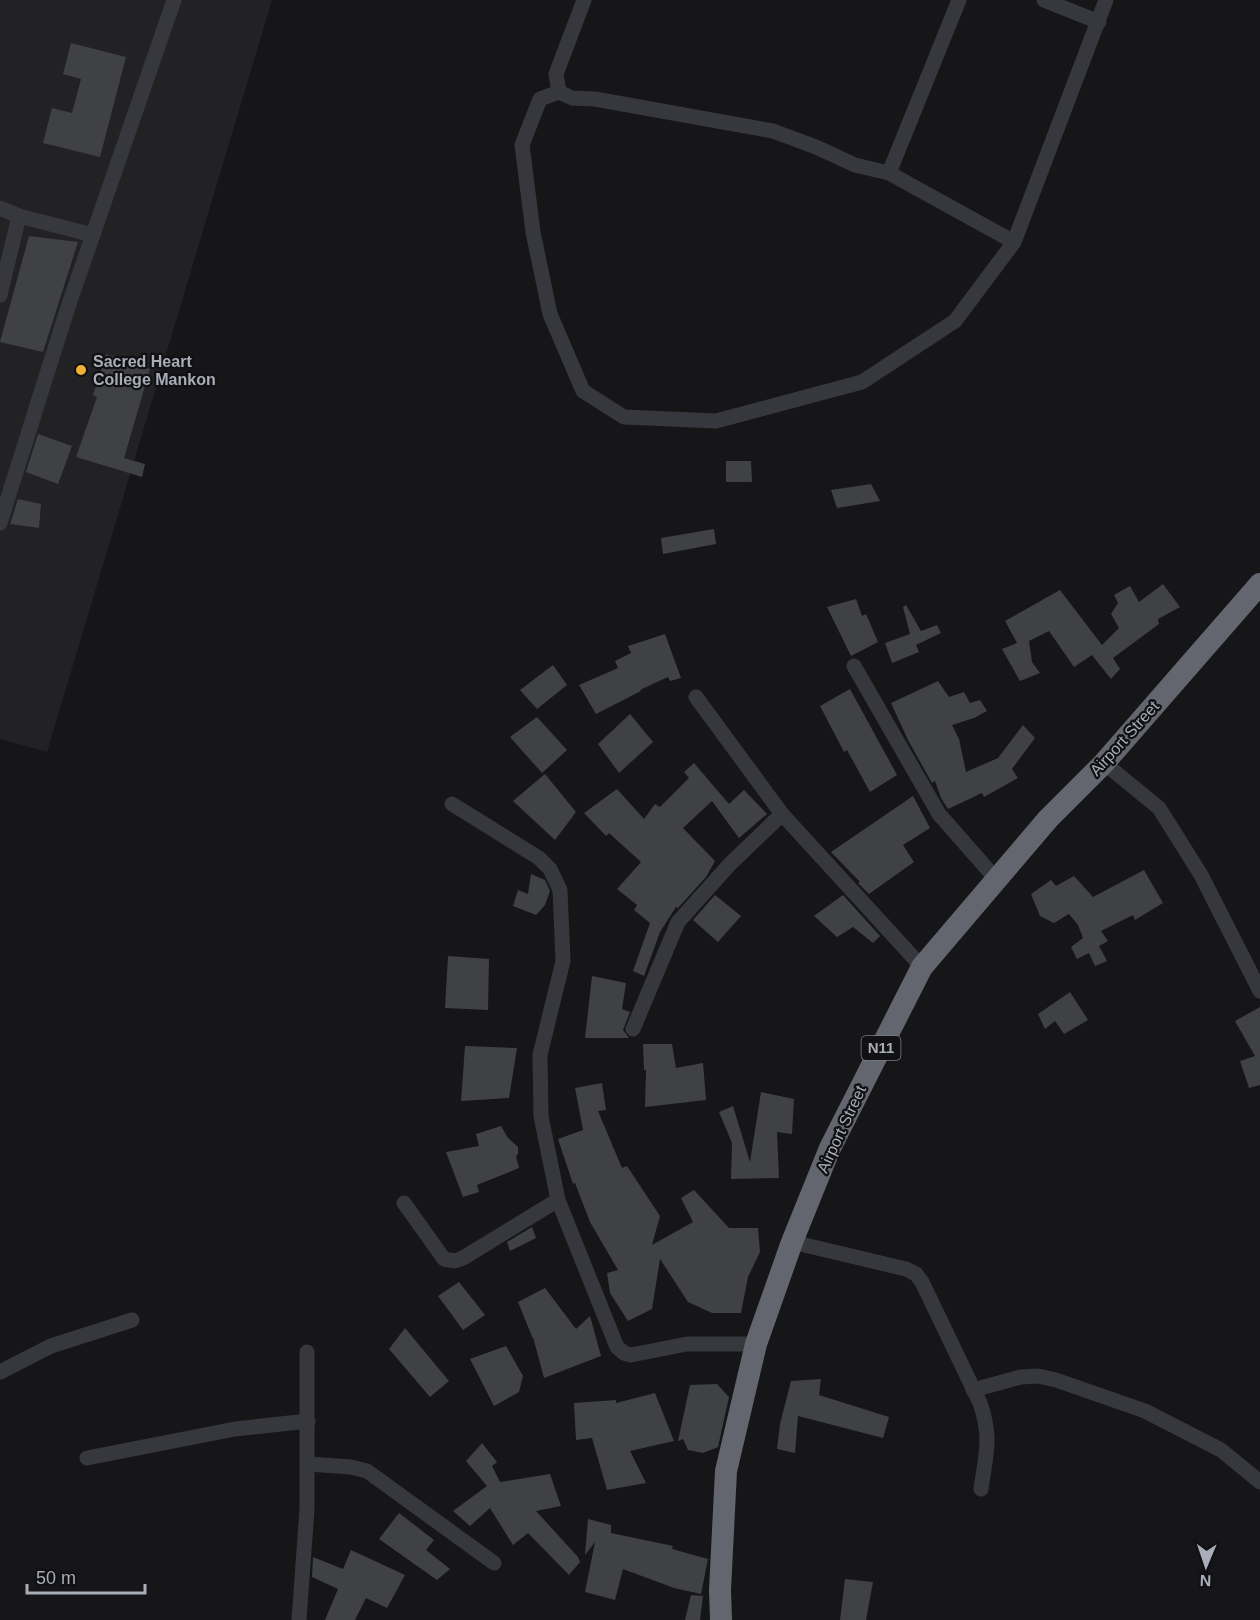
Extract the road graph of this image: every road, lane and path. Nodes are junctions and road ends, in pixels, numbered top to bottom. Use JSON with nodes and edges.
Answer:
{"nodes":[{"id":1,"x":174,"y":0,"type":"edge"},
{"id":2,"x":584,"y":0,"type":"edge"},
{"id":3,"x":959,"y":0,"type":"edge"},
{"id":4,"x":1044,"y":0,"type":"edge"},
{"id":5,"x":1106,"y":0,"type":"edge"},
{"id":6,"x":1099,"y":22,"type":"junction"},
{"id":7,"x":559,"y":92,"type":"junction"},
{"id":8,"x":889,"y":173,"type":"junction"},
{"id":9,"x":0,"y":208,"type":"edge"},
{"id":10,"x":18,"y":216,"type":"junction"},
{"id":11,"x":93,"y":235,"type":"junction"},
{"id":12,"x":1014,"y":242,"type":"junction"},
{"id":13,"x":0,"y":295,"type":"edge"},
{"id":14,"x":0,"y":523,"type":"edge"},
{"id":15,"x":1260,"y":584,"type":"edge"},
{"id":16,"x":854,"y":666,"type":"dead end"},
{"id":17,"x":696,"y":697,"type":"dead end"},
{"id":18,"x":1104,"y":763,"type":"junction"},
{"id":19,"x":452,"y":804,"type":"dead end"},
{"id":20,"x":782,"y":814,"type":"junction"},
{"id":21,"x":996,"y":879,"type":"junction"},
{"id":22,"x":922,"y":966,"type":"junction"},
{"id":23,"x":1260,"y":991,"type":"edge"},
{"id":24,"x":633,"y":1029,"type":"dead end"},
{"id":25,"x":558,"y":1200,"type":"junction"},
{"id":26,"x":404,"y":1203,"type":"dead end"},
{"id":27,"x":792,"y":1242,"type":"junction"},
{"id":28,"x":132,"y":1320,"type":"dead end"},
{"id":29,"x":756,"y":1344,"type":"junction"},
{"id":30,"x":307,"y":1352,"type":"dead end"},
{"id":31,"x":0,"y":1372,"type":"edge"},
{"id":32,"x":973,"y":1390,"type":"junction"},
{"id":33,"x":308,"y":1421,"type":"junction"},
{"id":34,"x":87,"y":1458,"type":"dead end"},
{"id":35,"x":308,"y":1464,"type":"junction"},
{"id":36,"x":1260,"y":1482,"type":"edge"},
{"id":37,"x":981,"y":1489,"type":"dead end"},
{"id":38,"x":494,"y":1563,"type":"dead end"},
{"id":39,"x":299,"y":1620,"type":"edge"},
{"id":40,"x":721,"y":1620,"type":"edge"}],
"edges":[{"from":1,"to":11,"type":"street"},
{"from":2,"to":7,"type":"street"},
{"from":3,"to":8,"type":"street"},
{"from":4,"to":6,"type":"street"},
{"from":5,"to":6,"type":"street"},
{"from":6,"to":12,"type":"street"},
{"from":7,"to":8,"type":"street"},
{"from":7,"to":12,"type":"street"},
{"from":8,"to":12,"type":"street"},
{"from":9,"to":10,"type":"street"},
{"from":10,"to":11,"type":"street"},
{"from":10,"to":13,"type":"street"},
{"from":11,"to":14,"type":"street"},
{"from":15,"to":18,"type":"highway","name":"Airport Street","number":"N11"},
{"from":16,"to":21,"type":"street"},
{"from":17,"to":20,"type":"street"},
{"from":18,"to":21,"type":"highway","name":"Airport Street","number":"N11"},
{"from":18,"to":23,"type":"street"},
{"from":19,"to":25,"type":"street"},
{"from":20,"to":22,"type":"street"},
{"from":20,"to":24,"type":"street"},
{"from":21,"to":22,"type":"highway","name":"Airport Street","number":"N11"},
{"from":22,"to":27,"type":"highway","name":"Airport Street","number":"N11"},
{"from":25,"to":26,"type":"street"},
{"from":25,"to":29,"type":"street"},
{"from":27,"to":29,"type":"highway","name":"Airport Street","number":"N11"},
{"from":27,"to":32,"type":"street"},
{"from":28,"to":31,"type":"street"},
{"from":29,"to":40,"type":"highway","name":"Airport Street","number":"N11"},
{"from":30,"to":33,"type":"street"},
{"from":32,"to":36,"type":"street"},
{"from":32,"to":37,"type":"street"},
{"from":33,"to":34,"type":"street"},
{"from":33,"to":35,"type":"street"},
{"from":35,"to":38,"type":"street"},
{"from":35,"to":39,"type":"street"}]}
